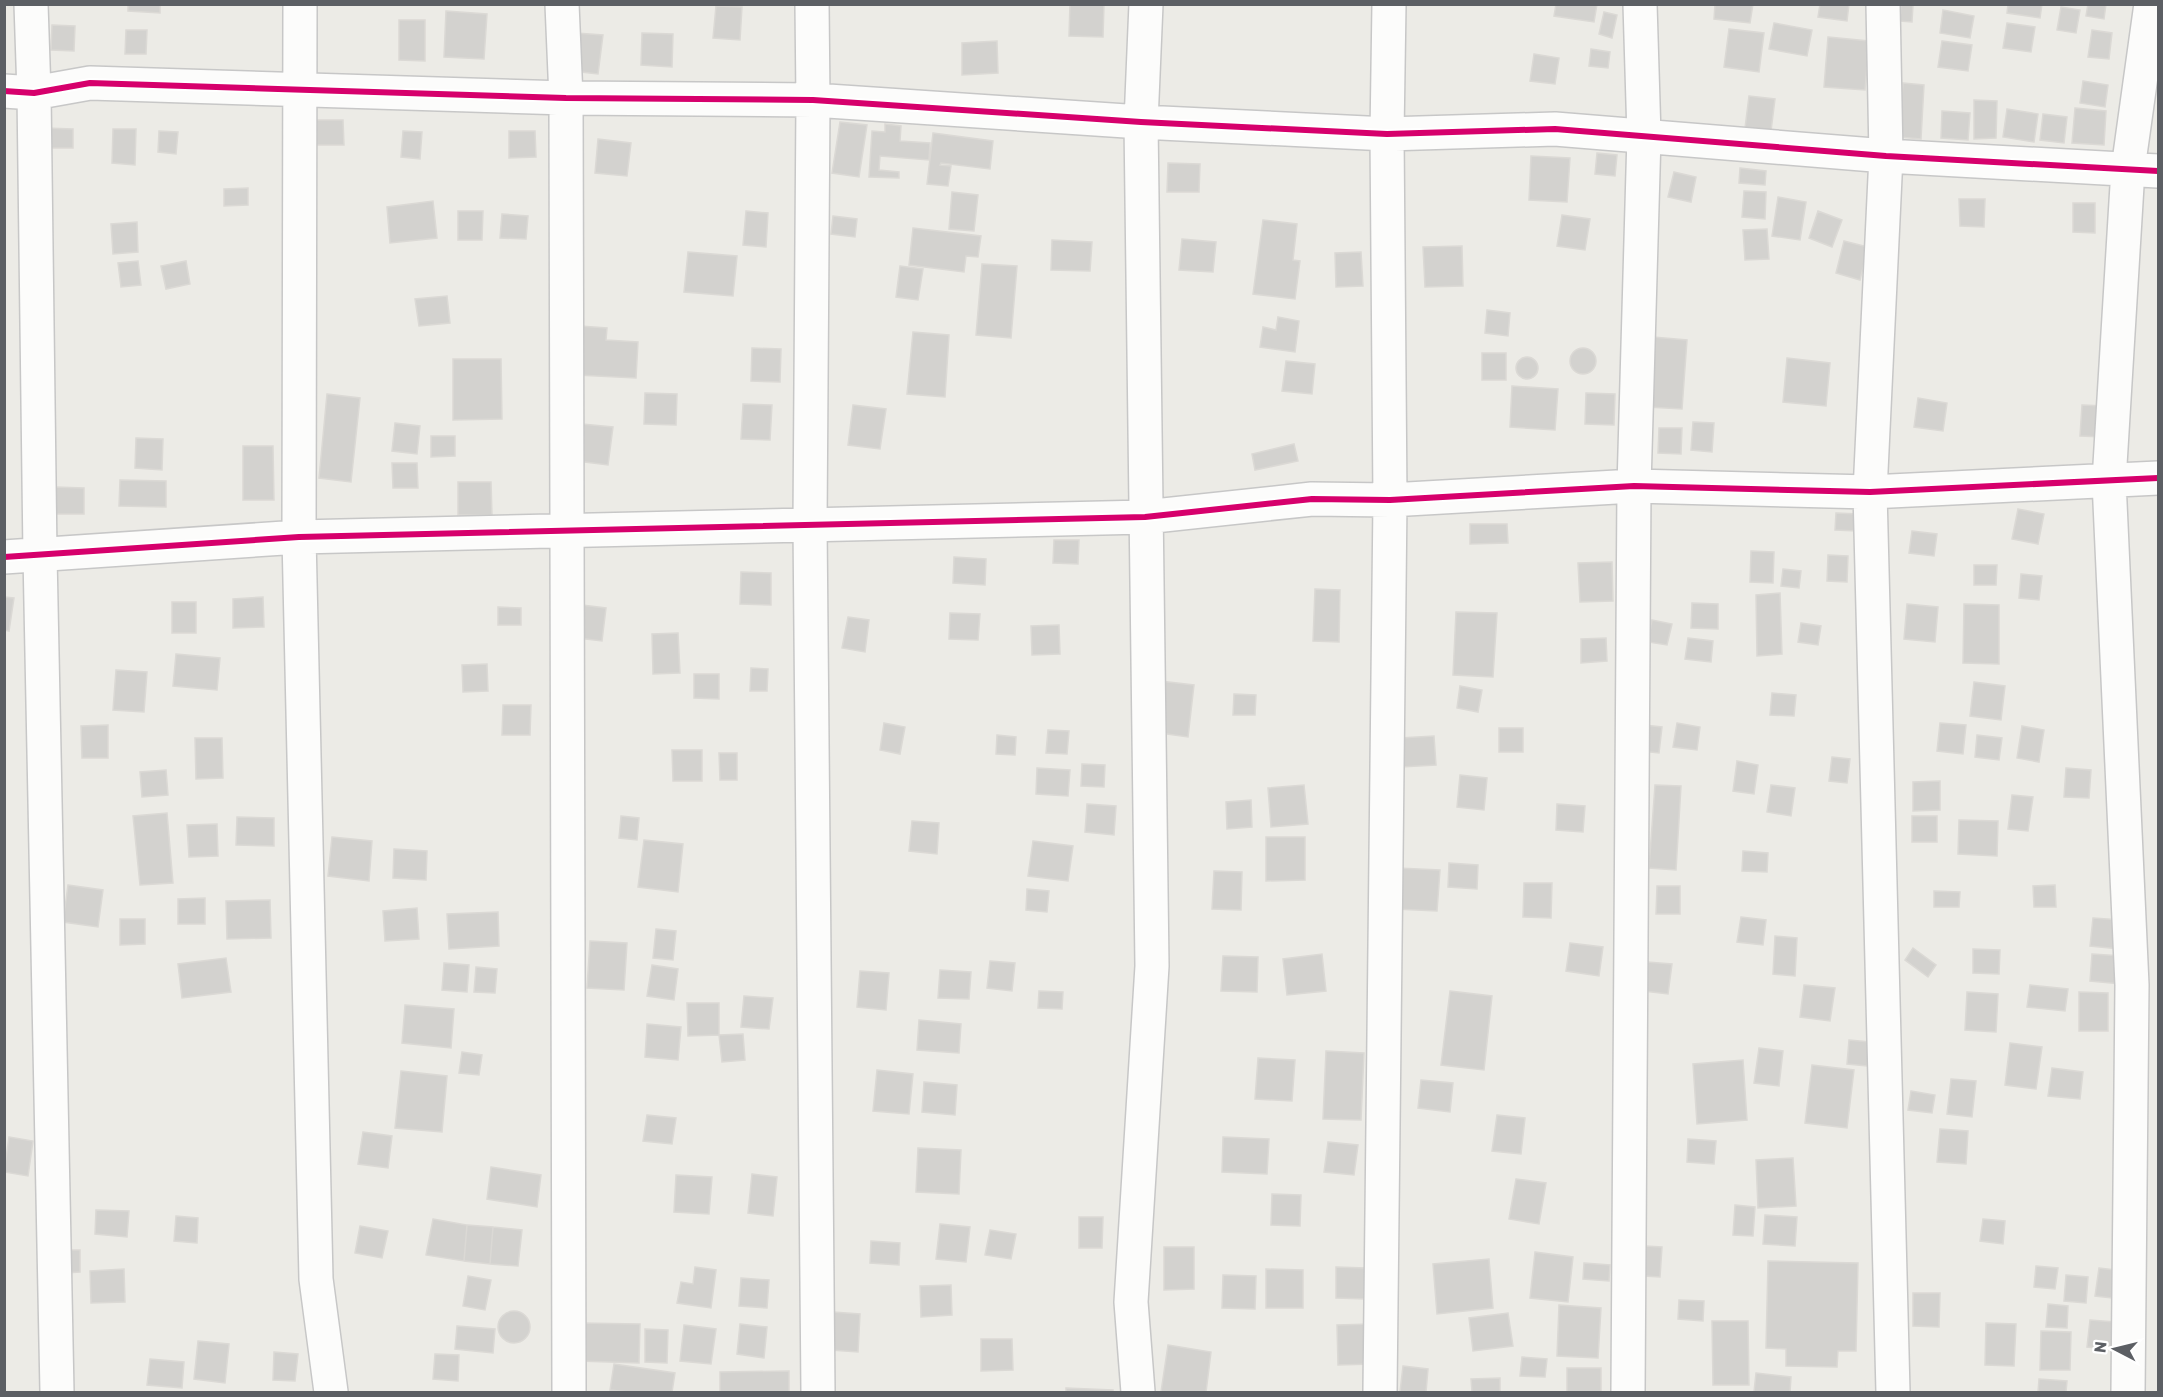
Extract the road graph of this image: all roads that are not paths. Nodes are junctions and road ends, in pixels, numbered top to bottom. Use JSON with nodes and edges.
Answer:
{"nodes":[{"id":1,"x":31,"y":4,"type":"edge"},
{"id":2,"x":300,"y":4,"type":"edge"},
{"id":3,"x":562,"y":4,"type":"edge"},
{"id":4,"x":812,"y":4,"type":"edge"},
{"id":5,"x":1146,"y":4,"type":"edge"},
{"id":6,"x":1389,"y":4,"type":"edge"},
{"id":7,"x":1640,"y":4,"type":"edge"},
{"id":8,"x":1883,"y":4,"type":"edge"},
{"id":9,"x":2151,"y":4,"type":"edge"},
{"id":10,"x":299,"y":91,"type":"junction"},
{"id":11,"x":19,"y":92,"type":"edge"},
{"id":12,"x":566,"y":98,"type":"junction"},
{"id":13,"x":813,"y":100,"type":"junction"},
{"id":14,"x":1141,"y":122,"type":"junction"},
{"id":15,"x":1387,"y":134,"type":"junction"},
{"id":16,"x":1644,"y":136,"type":"junction"},
{"id":17,"x":1886,"y":156,"type":"junction"},
{"id":18,"x":2143,"y":170,"type":"edge"},
{"id":19,"x":2158,"y":478,"type":"edge"},
{"id":20,"x":2109,"y":481,"type":"junction"},
{"id":21,"x":1634,"y":486,"type":"junction"},
{"id":22,"x":1870,"y":492,"type":"junction"},
{"id":23,"x":1390,"y":500,"type":"junction"},
{"id":24,"x":1145,"y":517,"type":"junction"},
{"id":25,"x":810,"y":524,"type":"junction"},
{"id":26,"x":566,"y":531,"type":"junction"},
{"id":27,"x":299,"y":537,"type":"junction"},
{"id":28,"x":40,"y":555,"type":"junction"},
{"id":29,"x":4,"y":557,"type":"edge"},
{"id":30,"x":57,"y":1392,"type":"edge"},
{"id":31,"x":331,"y":1392,"type":"edge"},
{"id":32,"x":570,"y":1392,"type":"edge"},
{"id":33,"x":818,"y":1392,"type":"edge"},
{"id":34,"x":1138,"y":1392,"type":"edge"},
{"id":35,"x":1380,"y":1392,"type":"edge"},
{"id":36,"x":1628,"y":1392,"type":"edge"},
{"id":37,"x":1893,"y":1392,"type":"edge"},
{"id":38,"x":2128,"y":1392,"type":"edge"}],
"edges":[{"from":1,"to":11,"type":"street"},
{"from":2,"to":10,"type":"street"},
{"from":3,"to":12,"type":"street"},
{"from":4,"to":13,"type":"street"},
{"from":5,"to":14,"type":"street"},
{"from":6,"to":15,"type":"street"},
{"from":7,"to":16,"type":"street"},
{"from":8,"to":17,"type":"street"},
{"from":9,"to":18,"type":"street"},
{"from":10,"to":11,"type":"street"},
{"from":10,"to":12,"type":"street"},
{"from":10,"to":27,"type":"street"},
{"from":11,"to":28,"type":"street"},
{"from":12,"to":13,"type":"street"},
{"from":12,"to":26,"type":"street"},
{"from":13,"to":14,"type":"street"},
{"from":13,"to":25,"type":"street"},
{"from":14,"to":15,"type":"street"},
{"from":14,"to":24,"type":"street"},
{"from":15,"to":16,"type":"street"},
{"from":15,"to":23,"type":"street"},
{"from":16,"to":17,"type":"street"},
{"from":16,"to":21,"type":"street"},
{"from":17,"to":18,"type":"street"},
{"from":17,"to":22,"type":"street"},
{"from":18,"to":20,"type":"street"},
{"from":19,"to":20,"type":"street"},
{"from":20,"to":22,"type":"street"},
{"from":20,"to":38,"type":"street"},
{"from":21,"to":22,"type":"street"},
{"from":21,"to":23,"type":"street"},
{"from":21,"to":36,"type":"street"},
{"from":22,"to":37,"type":"street"},
{"from":23,"to":24,"type":"street"},
{"from":23,"to":35,"type":"street"},
{"from":24,"to":25,"type":"street"},
{"from":24,"to":34,"type":"street"},
{"from":25,"to":26,"type":"street"},
{"from":25,"to":33,"type":"street"},
{"from":26,"to":27,"type":"street"},
{"from":26,"to":32,"type":"street"},
{"from":27,"to":28,"type":"street"},
{"from":27,"to":31,"type":"street"},
{"from":28,"to":29,"type":"street"},
{"from":28,"to":30,"type":"street"}]}
